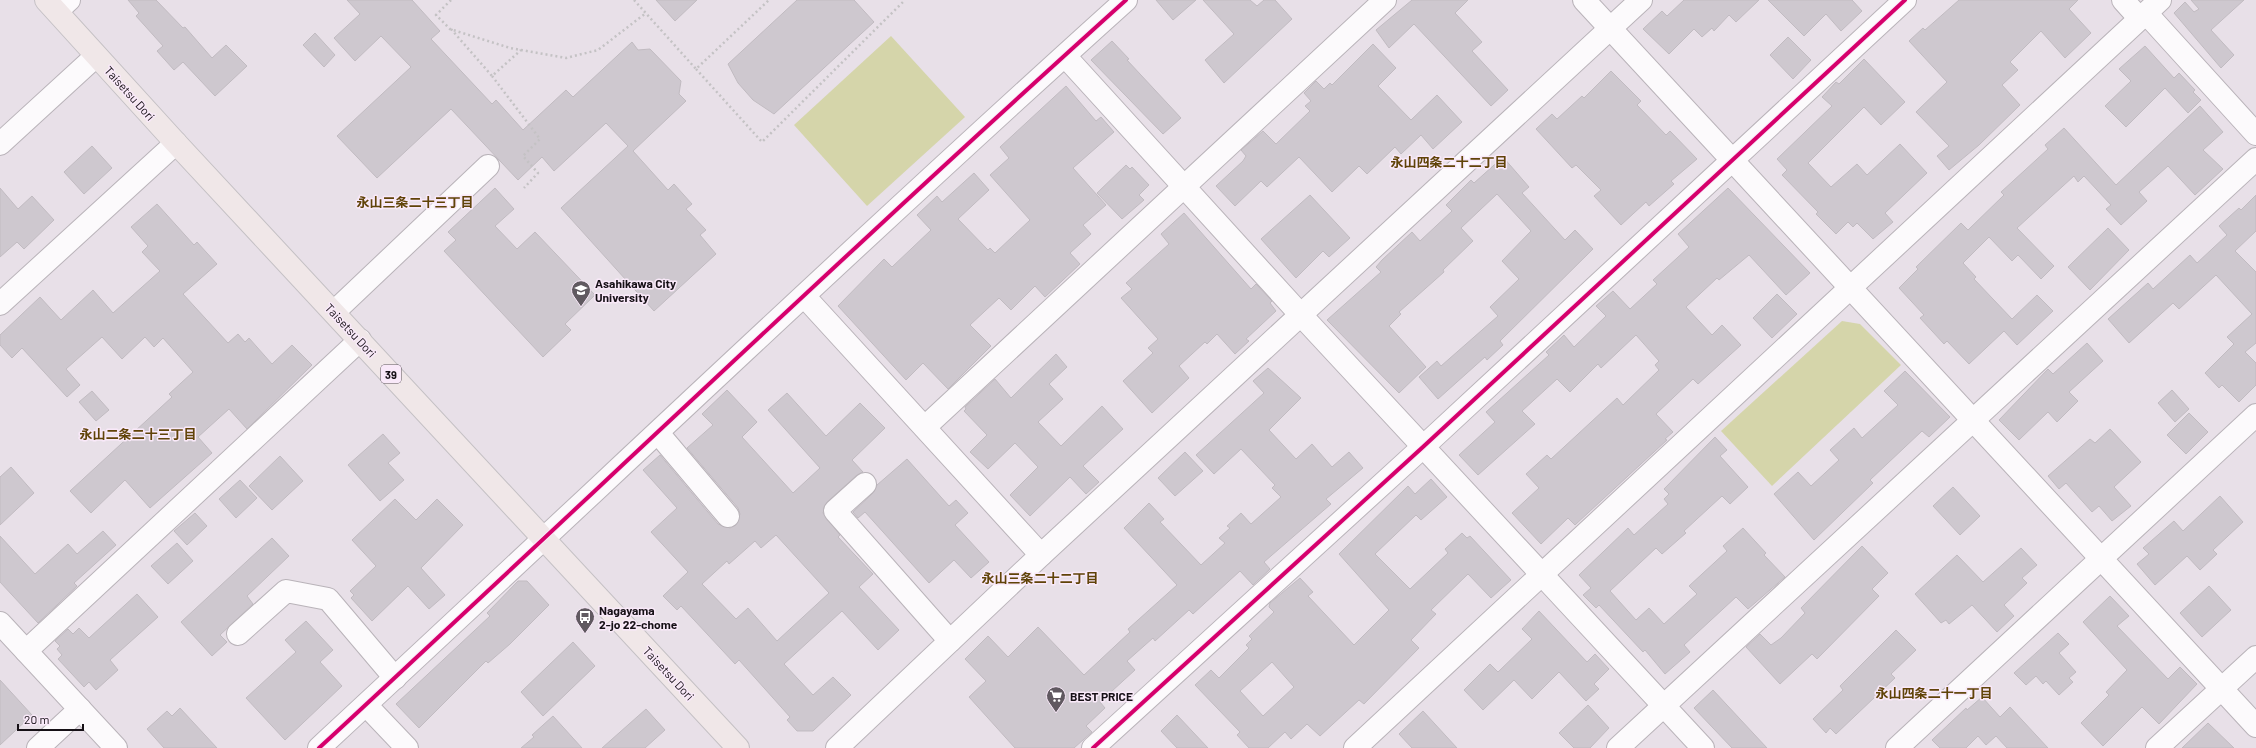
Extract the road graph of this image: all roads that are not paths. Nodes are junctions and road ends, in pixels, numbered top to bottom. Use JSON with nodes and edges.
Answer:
{"nodes":[{"id":1,"x":1126,"y":0,"type":"edge"},
{"id":2,"x":1385,"y":0,"type":"edge"},
{"id":3,"x":1584,"y":0,"type":"edge"},
{"id":4,"x":1641,"y":0,"type":"edge"},
{"id":5,"x":1905,"y":0,"type":"edge"},
{"id":6,"x":2123,"y":0,"type":"edge"},
{"id":7,"x":57,"y":4,"type":"edge"},
{"id":8,"x":2149,"y":10,"type":"edge"},
{"id":9,"x":1610,"y":29,"type":"junction"},
{"id":10,"x":96,"y":56,"type":"junction"},
{"id":11,"x":1065,"y":56,"type":"junction"},
{"id":12,"x":2256,"y":134,"type":"edge"},
{"id":13,"x":176,"y":143,"type":"junction"},
{"id":14,"x":0,"y":144,"type":"edge"},
{"id":15,"x":2256,"y":158,"type":"edge"},
{"id":16,"x":1732,"y":161,"type":"junction"},
{"id":17,"x":488,"y":166,"type":"dead end"},
{"id":18,"x":1183,"y":187,"type":"junction"},
{"id":19,"x":1851,"y":289,"type":"junction"},
{"id":20,"x":804,"y":296,"type":"junction"},
{"id":21,"x":0,"y":304,"type":"edge"},
{"id":22,"x":334,"y":312,"type":"junction"},
{"id":23,"x":1300,"y":314,"type":"junction"},
{"id":24,"x":360,"y":340,"type":"junction"},
{"id":25,"x":2256,"y":415,"type":"edge"},
{"id":26,"x":1972,"y":419,"type":"junction"},
{"id":27,"x":925,"y":427,"type":"junction"},
{"id":28,"x":658,"y":433,"type":"junction"},
{"id":29,"x":1424,"y":446,"type":"junction"},
{"id":30,"x":865,"y":484,"type":"dead end"},
{"id":31,"x":728,"y":516,"type":"dead end"},
{"id":32,"x":545,"y":540,"type":"junction"},
{"id":33,"x":1041,"y":555,"type":"junction"},
{"id":34,"x":2102,"y":559,"type":"junction"},
{"id":35,"x":1541,"y":576,"type":"junction"},
{"id":36,"x":0,"y":623,"type":"edge"},
{"id":37,"x":238,"y":634,"type":"dead end"},
{"id":38,"x":950,"y":641,"type":"junction"},
{"id":39,"x":26,"y":651,"type":"junction"},
{"id":40,"x":2256,"y":657,"type":"edge"},
{"id":41,"x":395,"y":678,"type":"junction"},
{"id":42,"x":2222,"y":688,"type":"junction"},
{"id":43,"x":366,"y":705,"type":"junction"},
{"id":44,"x":1664,"y":705,"type":"junction"},
{"id":45,"x":80,"y":709,"type":"junction"},
{"id":46,"x":2256,"y":726,"type":"edge"},
{"id":47,"x":38,"y":748,"type":"edge"},
{"id":48,"x":116,"y":748,"type":"edge"},
{"id":49,"x":319,"y":748,"type":"edge"},
{"id":50,"x":406,"y":748,"type":"edge"},
{"id":51,"x":738,"y":748,"type":"edge"},
{"id":52,"x":837,"y":748,"type":"edge"},
{"id":53,"x":1093,"y":748,"type":"edge"},
{"id":54,"x":1354,"y":748,"type":"edge"},
{"id":55,"x":1618,"y":748,"type":"edge"},
{"id":56,"x":1703,"y":748,"type":"edge"},
{"id":57,"x":1897,"y":748,"type":"edge"},
{"id":58,"x":2157,"y":748,"type":"edge"}],
"edges":[{"from":1,"to":11,"type":"street"},
{"from":2,"to":18,"type":"street"},
{"from":3,"to":9,"type":"street"},
{"from":4,"to":9,"type":"street"},
{"from":5,"to":16,"type":"street"},
{"from":6,"to":8,"type":"street"},
{"from":7,"to":10,"type":"highway","name":"Taisetsu Dori","number":"39"},
{"from":8,"to":12,"type":"street"},
{"from":8,"to":19,"type":"street"},
{"from":9,"to":16,"type":"street"},
{"from":9,"to":23,"type":"street"},
{"from":10,"to":13,"type":"highway","name":"Taisetsu Dori","number":"39"},
{"from":10,"to":14,"type":"street"},
{"from":11,"to":18,"type":"street"},
{"from":11,"to":20,"type":"street"},
{"from":13,"to":21,"type":"street"},
{"from":13,"to":22,"type":"highway","name":"Taisetsu Dori","number":"39"},
{"from":15,"to":26,"type":"street"},
{"from":16,"to":19,"type":"street"},
{"from":16,"to":29,"type":"street"},
{"from":17,"to":22,"type":"street"},
{"from":18,"to":23,"type":"street"},
{"from":18,"to":27,"type":"street"},
{"from":19,"to":26,"type":"street"},
{"from":19,"to":35,"type":"street"},
{"from":20,"to":27,"type":"street"},
{"from":20,"to":28,"type":"street"},
{"from":22,"to":24,"type":"highway","name":"Taisetsu Dori","number":"39"},
{"from":23,"to":29,"type":"street"},
{"from":23,"to":33,"type":"street"},
{"from":24,"to":32,"type":"highway","name":"Taisetsu Dori","number":"39"},
{"from":24,"to":39,"type":"street"},
{"from":25,"to":34,"type":"street"},
{"from":26,"to":34,"type":"street"},
{"from":26,"to":44,"type":"street"},
{"from":27,"to":33,"type":"street"},
{"from":28,"to":31,"type":"street"},
{"from":28,"to":32,"type":"street"},
{"from":29,"to":35,"type":"street"},
{"from":29,"to":53,"type":"street"},
{"from":30,"to":38,"type":"street"},
{"from":32,"to":41,"type":"street"},
{"from":32,"to":51,"type":"highway","name":"Taisetsu Dori","number":"39"},
{"from":33,"to":38,"type":"street"},
{"from":34,"to":42,"type":"street"},
{"from":34,"to":57,"type":"street"},
{"from":35,"to":44,"type":"street"},
{"from":35,"to":54,"type":"street"},
{"from":36,"to":39,"type":"street"},
{"from":37,"to":41,"type":"street"},
{"from":38,"to":52,"type":"street"},
{"from":39,"to":45,"type":"street"},
{"from":40,"to":42,"type":"street"},
{"from":41,"to":43,"type":"street"},
{"from":42,"to":46,"type":"street"},
{"from":42,"to":58,"type":"street"},
{"from":43,"to":49,"type":"street"},
{"from":43,"to":50,"type":"street"},
{"from":44,"to":55,"type":"street"},
{"from":44,"to":56,"type":"street"},
{"from":45,"to":47,"type":"street"},
{"from":45,"to":48,"type":"street"}]}
